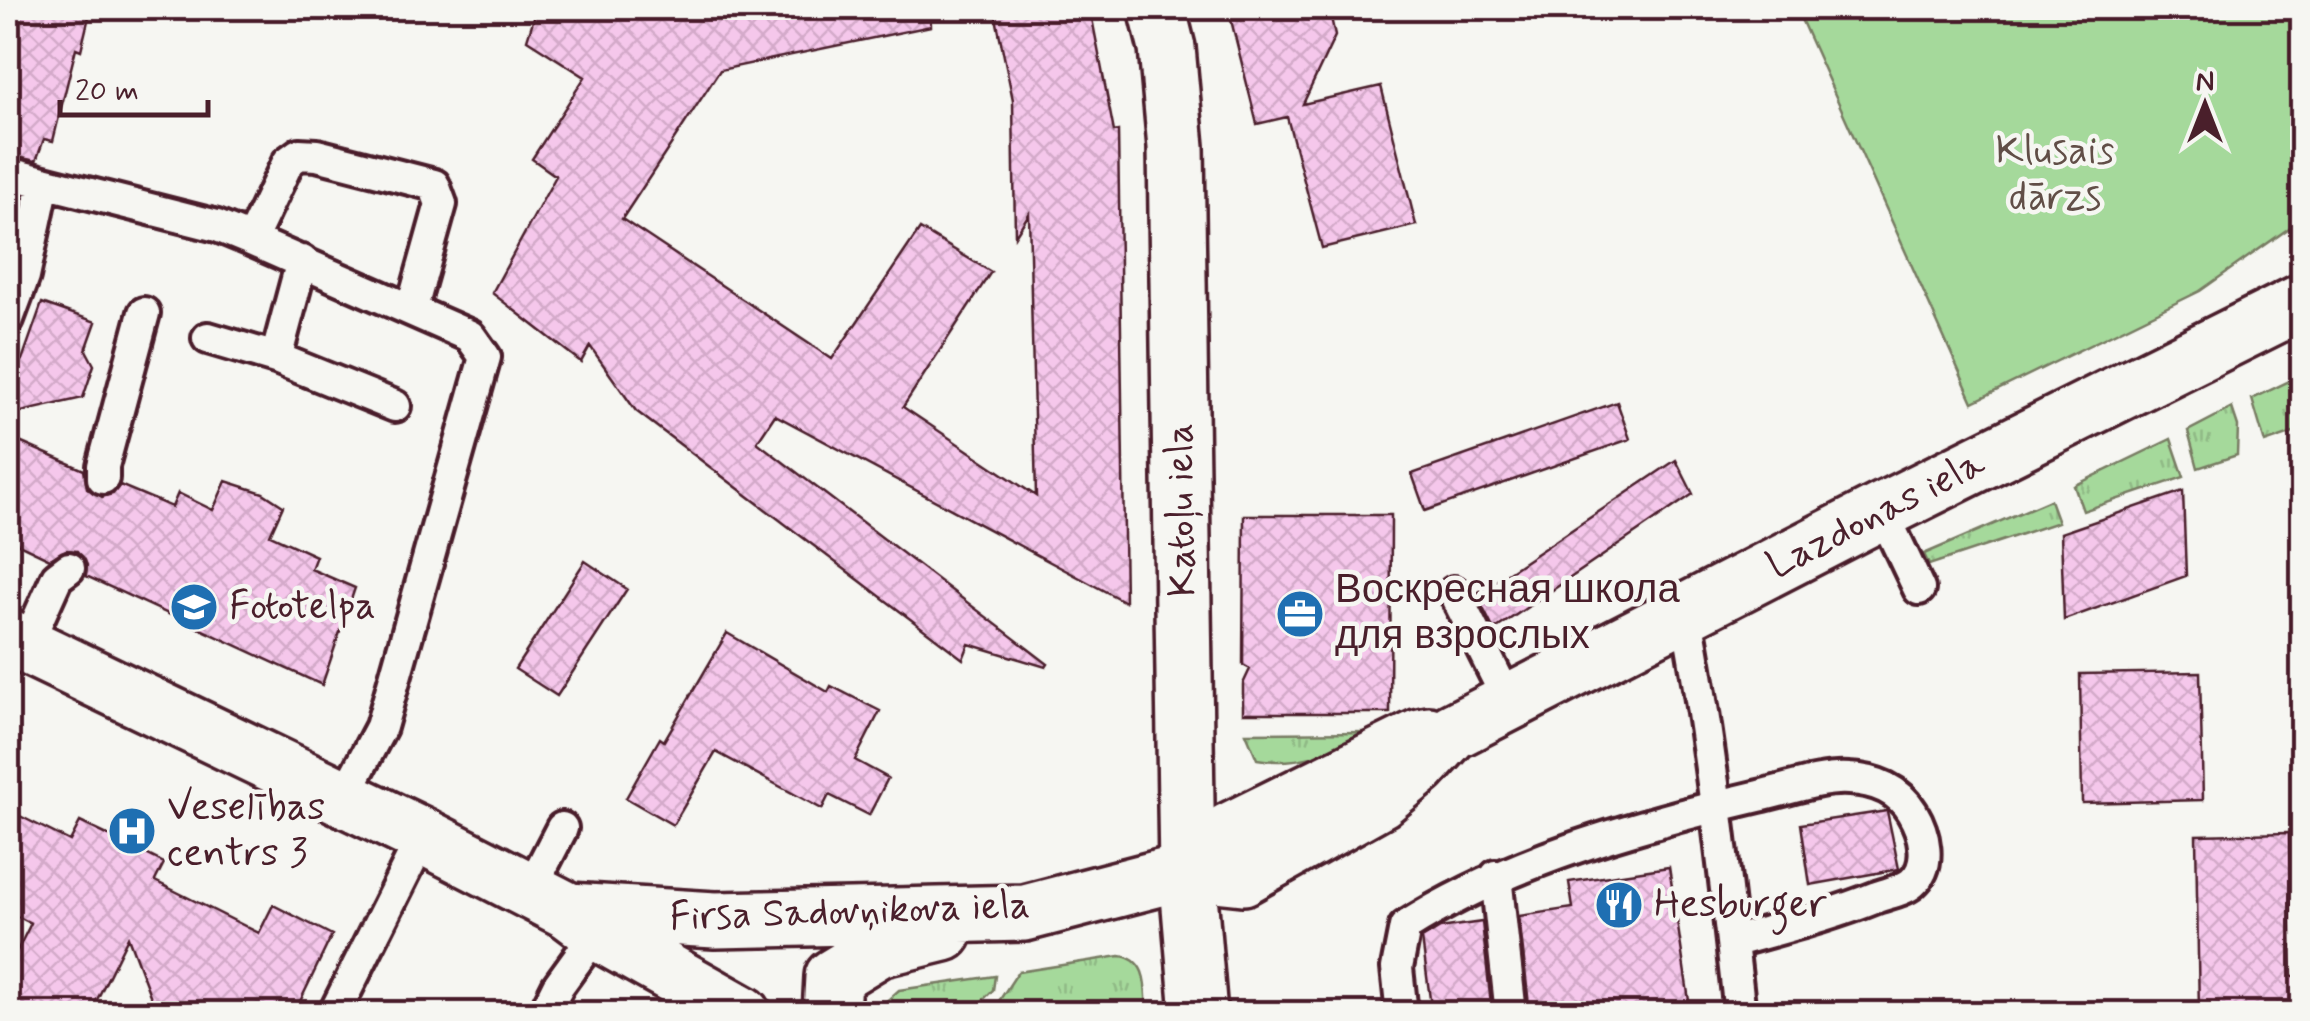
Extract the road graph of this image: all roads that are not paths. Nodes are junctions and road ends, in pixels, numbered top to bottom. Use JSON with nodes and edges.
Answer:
{"nodes":[{"id":1,"x":1156,"y":8,"type":"edge"},
{"id":2,"x":8,"y":172,"type":"edge"},
{"id":3,"x":44,"y":183,"type":"junction"},
{"id":4,"x":251,"y":240,"type":"junction"},
{"id":5,"x":302,"y":261,"type":"junction"},
{"id":6,"x":2302,"y":302,"type":"edge"},
{"id":7,"x":412,"y":308,"type":"junction"},
{"id":8,"x":144,"y":313,"type":"dead end"},
{"id":9,"x":8,"y":319,"type":"edge"},
{"id":10,"x":208,"y":338,"type":"dead end"},
{"id":11,"x":276,"y":358,"type":"junction"},
{"id":12,"x":395,"y":406,"type":"dead end"},
{"id":13,"x":103,"y":478,"type":"dead end"},
{"id":14,"x":1882,"y":512,"type":"junction"},
{"id":15,"x":69,"y":568,"type":"dead end"},
{"id":16,"x":1919,"y":589,"type":"dead end"},
{"id":17,"x":1454,"y":592,"type":"dead end"},
{"id":18,"x":1686,"y":612,"type":"junction"},
{"id":19,"x":17,"y":641,"type":"edge"},
{"id":20,"x":1510,"y":702,"type":"junction"},
{"id":21,"x":344,"y":797,"type":"junction"},
{"id":22,"x":1717,"y":806,"type":"junction"},
{"id":23,"x":562,"y":828,"type":"dead end"},
{"id":24,"x":423,"y":836,"type":"junction"},
{"id":25,"x":1187,"y":871,"type":"junction"},
{"id":26,"x":1496,"y":876,"type":"junction"},
{"id":27,"x":565,"y":911,"type":"junction"},
{"id":28,"x":1025,"y":912,"type":"junction"},
{"id":29,"x":1732,"y":942,"type":"junction"},
{"id":30,"x":334,"y":1014,"type":"edge"},
{"id":31,"x":544,"y":1014,"type":"edge"},
{"id":32,"x":743,"y":1014,"type":"edge"},
{"id":33,"x":831,"y":1014,"type":"edge"},
{"id":34,"x":1199,"y":1014,"type":"edge"},
{"id":35,"x":1402,"y":1014,"type":"edge"},
{"id":36,"x":1511,"y":1014,"type":"edge"},
{"id":37,"x":1740,"y":1014,"type":"edge"}],
"edges":[{"from":1,"to":25,"type":"street","name":"Katoļu iela"},
{"from":2,"to":3,"type":"lane"},
{"from":3,"to":4,"type":"lane"},
{"from":3,"to":9,"type":"lane"},
{"from":4,"to":5,"type":"lane"},
{"from":4,"to":7,"type":"lane"},
{"from":5,"to":7,"type":"lane"},
{"from":5,"to":11,"type":"lane"},
{"from":6,"to":14,"type":"street","name":"Lazdonas iela"},
{"from":7,"to":21,"type":"lane"},
{"from":8,"to":13,"type":"lane"},
{"from":10,"to":11,"type":"lane"},
{"from":11,"to":12,"type":"lane"},
{"from":14,"to":16,"type":"lane"},
{"from":14,"to":18,"type":"street","name":"Lazdonas iela"},
{"from":15,"to":19,"type":"lane"},
{"from":17,"to":20,"type":"lane"},
{"from":18,"to":20,"type":"street","name":"Lazdonas iela"},
{"from":18,"to":22,"type":"lane"},
{"from":19,"to":21,"type":"street","name":"Firsa Sadovņikova iela"},
{"from":20,"to":25,"type":"street","name":"Lazdonas iela"},
{"from":21,"to":24,"type":"street","name":"Firsa Sadovņikova iela"},
{"from":22,"to":26,"type":"lane"},
{"from":22,"to":29,"type":"lane"},
{"from":22,"to":29,"type":"lane"},
{"from":23,"to":27,"type":"lane"},
{"from":24,"to":27,"type":"street","name":"Firsa Sadovņikova iela"},
{"from":24,"to":30,"type":"lane"},
{"from":25,"to":28,"type":"street","name":"Firsa Sadovņikova iela"},
{"from":25,"to":34,"type":"street","name":"Katoļu iela"},
{"from":26,"to":35,"type":"lane"},
{"from":26,"to":36,"type":"lane"},
{"from":27,"to":28,"type":"street","name":"Firsa Sadovņikova iela"},
{"from":27,"to":31,"type":"lane"},
{"from":27,"to":32,"type":"street","name":"Firsa Sadovņikova iela"},
{"from":28,"to":33,"type":"street"},
{"from":29,"to":37,"type":"lane"}]}
